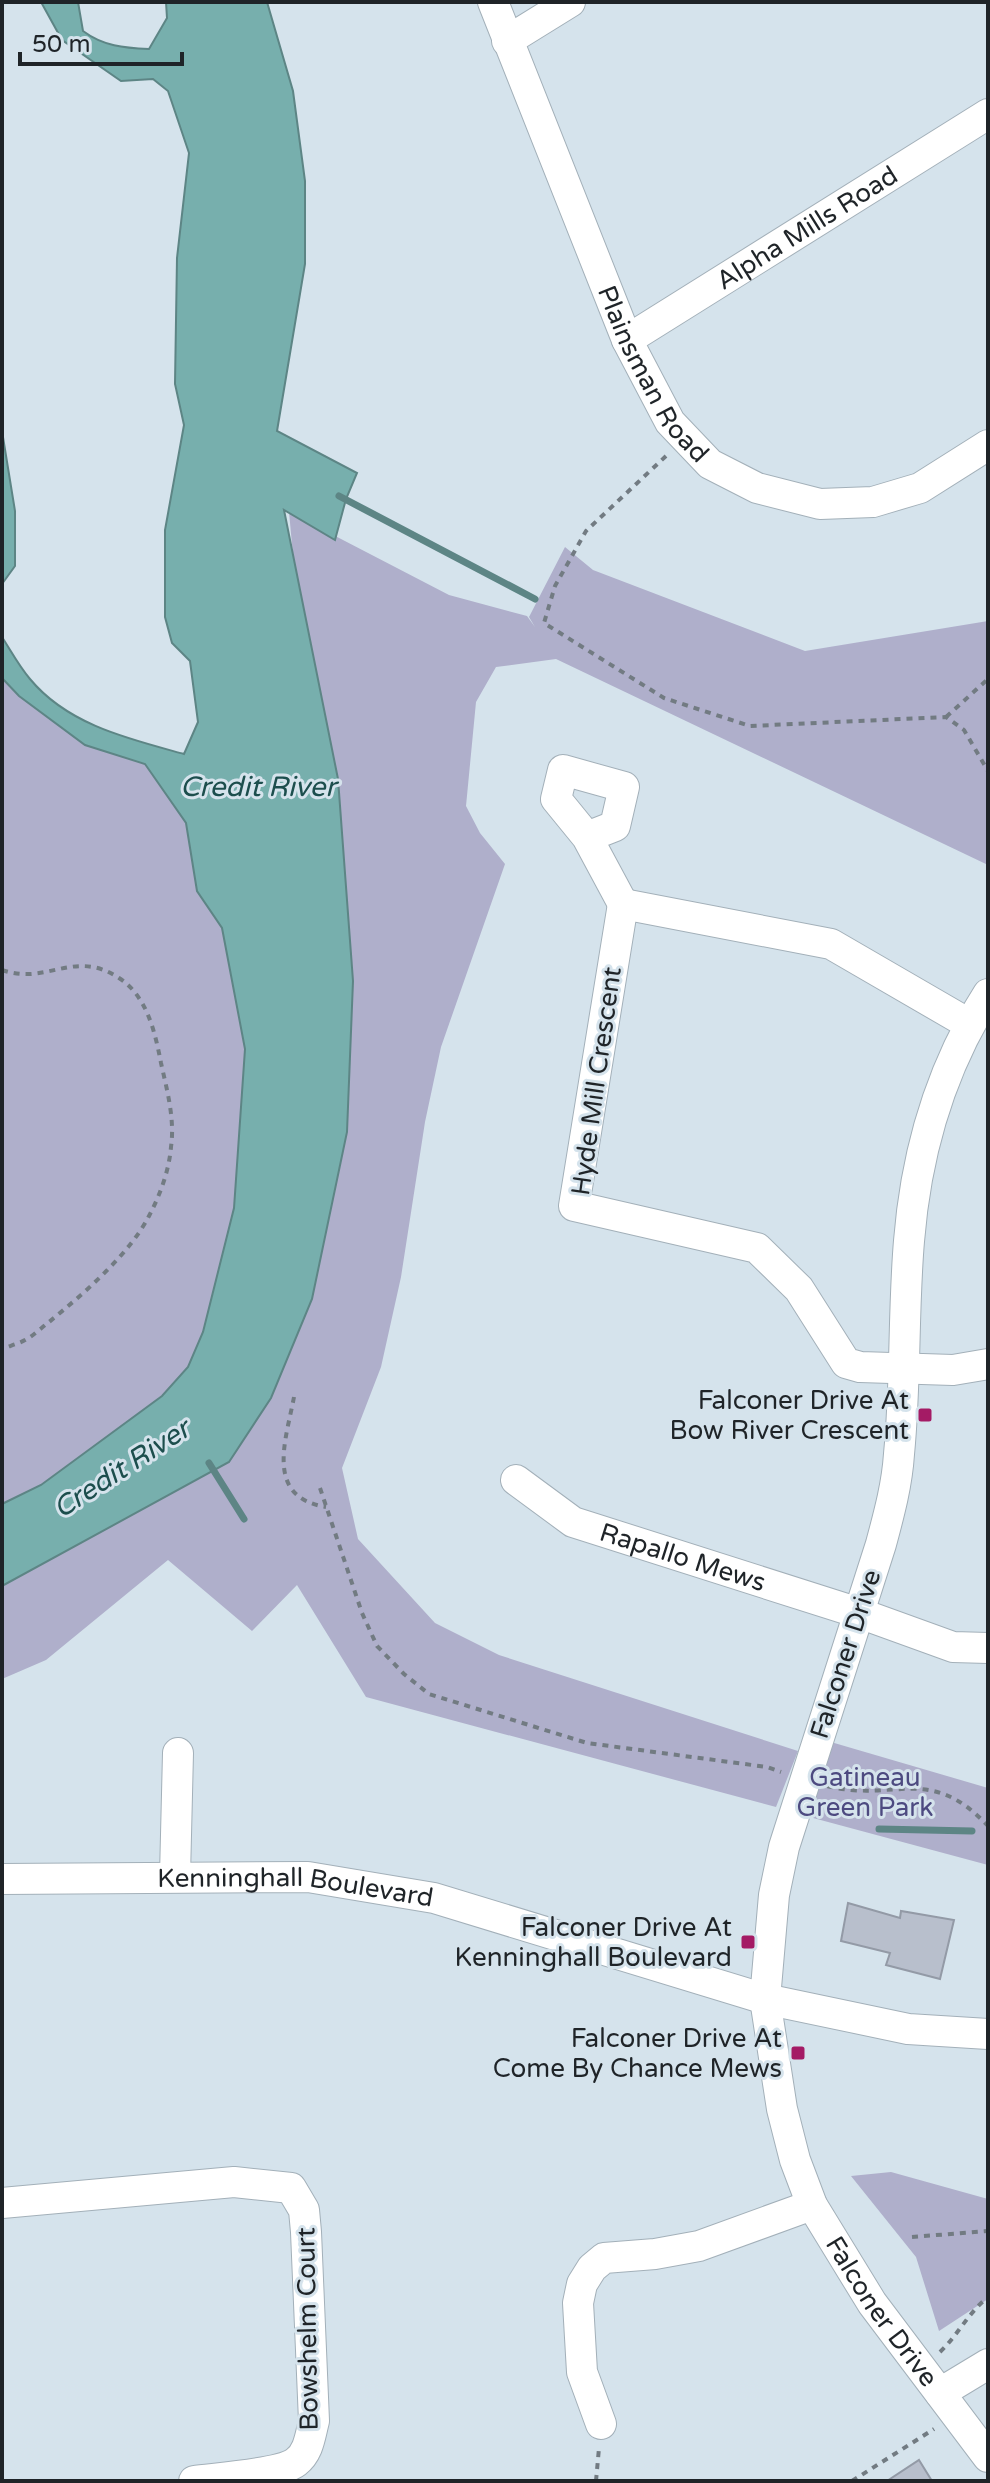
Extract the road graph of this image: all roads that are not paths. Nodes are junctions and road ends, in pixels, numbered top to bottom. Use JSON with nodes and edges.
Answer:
{"nodes":[{"id":1,"x":493,"y":2,"type":"edge"},
{"id":2,"x":570,"y":2,"type":"edge"},
{"id":3,"x":507,"y":41,"type":"junction"},
{"id":4,"x":988,"y":114,"type":"edge"},
{"id":5,"x":627,"y":340,"type":"junction"},
{"id":6,"x":988,"y":445,"type":"edge"},
{"id":7,"x":587,"y":837,"type":"dead end"},
{"id":8,"x":623,"y":904,"type":"junction"},
{"id":9,"x":988,"y":994,"type":"edge"},
{"id":10,"x":969,"y":1024,"type":"junction"},
{"id":11,"x":988,"y":1364,"type":"edge"},
{"id":12,"x":903,"y":1369,"type":"junction"},
{"id":13,"x":516,"y":1480,"type":"dead end"},
{"id":14,"x":859,"y":1613,"type":"junction"},
{"id":15,"x":988,"y":1648,"type":"edge"},
{"id":16,"x":178,"y":1753,"type":"dead end"},
{"id":17,"x":175,"y":1876,"type":"junction"},
{"id":18,"x":2,"y":1879,"type":"edge"},
{"id":19,"x":765,"y":1999,"type":"junction"},
{"id":20,"x":988,"y":2034,"type":"edge"},
{"id":21,"x":2,"y":2203,"type":"edge"},
{"id":22,"x":812,"y":2205,"type":"junction"},
{"id":23,"x":988,"y":2364,"type":"edge"},
{"id":24,"x":940,"y":2392,"type":"junction"},
{"id":25,"x":601,"y":2424,"type":"road end"},
{"id":26,"x":988,"y":2457,"type":"edge"},
{"id":27,"x":194,"y":2481,"type":"edge"}],
"edges":[{"from":1,"to":3,"type":"street","name":"Plainsman Road"},
{"from":2,"to":3,"type":"street"},
{"from":3,"to":5,"type":"street","name":"Plainsman Road"},
{"from":4,"to":5,"type":"street","name":"Alpha Mills Road"},
{"from":5,"to":6,"type":"street","name":"Plainsman Road"},
{"from":7,"to":8,"type":"street"},
{"from":8,"to":10,"type":"street"},
{"from":8,"to":12,"type":"street","name":"Hyde Mill Crescent"},
{"from":9,"to":10,"type":"street","name":"Falconer Drive"},
{"from":10,"to":12,"type":"street","name":"Falconer Drive"},
{"from":11,"to":12,"type":"street"},
{"from":12,"to":14,"type":"street","name":"Falconer Drive"},
{"from":13,"to":14,"type":"street","name":"Rapallo Mews"},
{"from":14,"to":15,"type":"street","name":"Rapallo Mews"},
{"from":14,"to":19,"type":"street","name":"Falconer Drive"},
{"from":16,"to":17,"type":"street"},
{"from":17,"to":18,"type":"street","name":"Kenninghall Boulevard"},
{"from":17,"to":19,"type":"street","name":"Kenninghall Boulevard"},
{"from":19,"to":20,"type":"street","name":"Kenninghall Boulevard"},
{"from":19,"to":22,"type":"street","name":"Falconer Drive"},
{"from":21,"to":27,"type":"street","name":"Bowshelm Court"},
{"from":22,"to":24,"type":"street","name":"Falconer Drive"},
{"from":22,"to":25,"type":"street"},
{"from":23,"to":24,"type":"street"},
{"from":24,"to":26,"type":"street","name":"Falconer Drive"}]}
